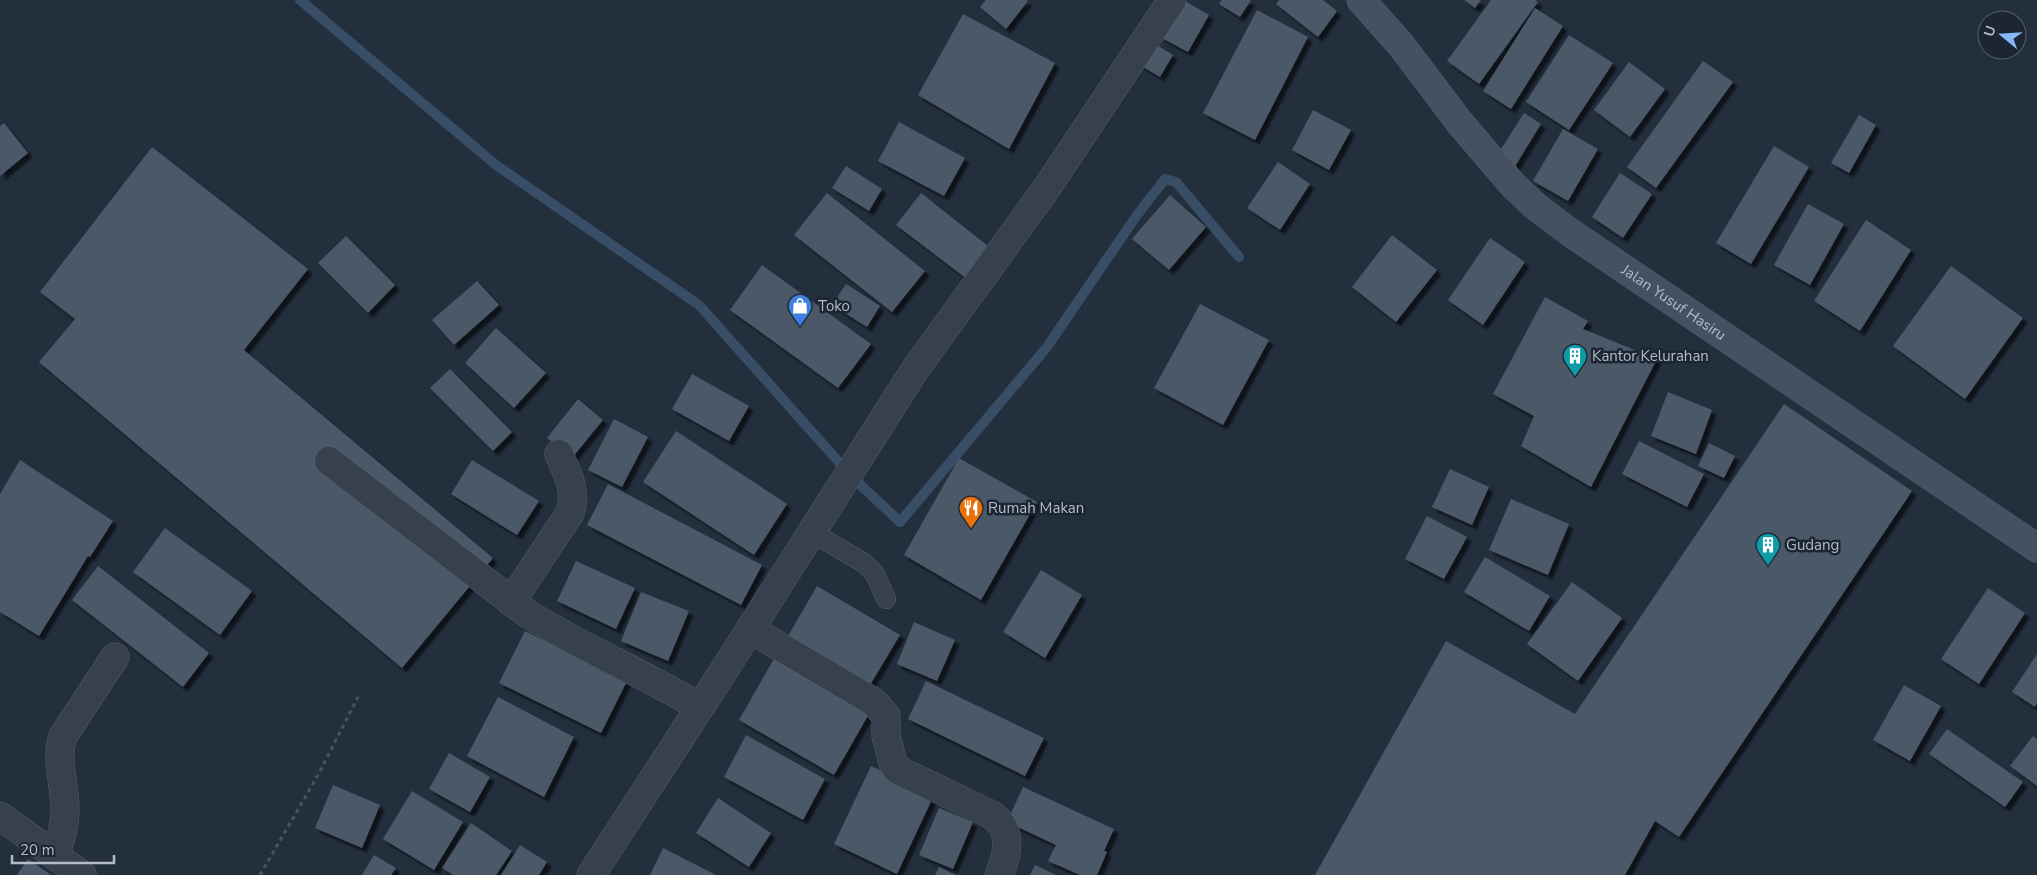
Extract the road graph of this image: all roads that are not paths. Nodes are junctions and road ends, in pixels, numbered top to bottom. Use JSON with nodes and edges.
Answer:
{"nodes":[{"id":1,"x":1172,"y":0,"type":"edge"},
{"id":2,"x":1361,"y":0,"type":"edge"},
{"id":3,"x":560,"y":454,"type":"dead end"},
{"id":4,"x":329,"y":461,"type":"dead end"},
{"id":5,"x":811,"y":532,"type":"junction"},
{"id":6,"x":2037,"y":548,"type":"edge"},
{"id":7,"x":886,"y":599,"type":"dead end"},
{"id":8,"x":511,"y":602,"type":"junction"},
{"id":9,"x":750,"y":629,"type":"junction"},
{"id":10,"x":115,"y":657,"type":"dead end"},
{"id":11,"x":700,"y":707,"type":"junction"},
{"id":12,"x":0,"y":816,"type":"edge"},
{"id":13,"x":54,"y":856,"type":"junction"},
{"id":14,"x":82,"y":875,"type":"edge"},
{"id":15,"x":592,"y":875,"type":"edge"},
{"id":16,"x":999,"y":875,"type":"edge"}],
"edges":[{"from":1,"to":5,"type":"street"},
{"from":2,"to":6,"type":"main road","name":"Jalan Yusuf Hasiru"},
{"from":3,"to":8,"type":"street"},
{"from":4,"to":8,"type":"street"},
{"from":5,"to":7,"type":"lane"},
{"from":5,"to":9,"type":"street"},
{"from":8,"to":11,"type":"street"},
{"from":9,"to":11,"type":"street"},
{"from":9,"to":16,"type":"street"},
{"from":10,"to":13,"type":"street"},
{"from":11,"to":15,"type":"street"},
{"from":12,"to":13,"type":"street"},
{"from":13,"to":14,"type":"street"}]}
